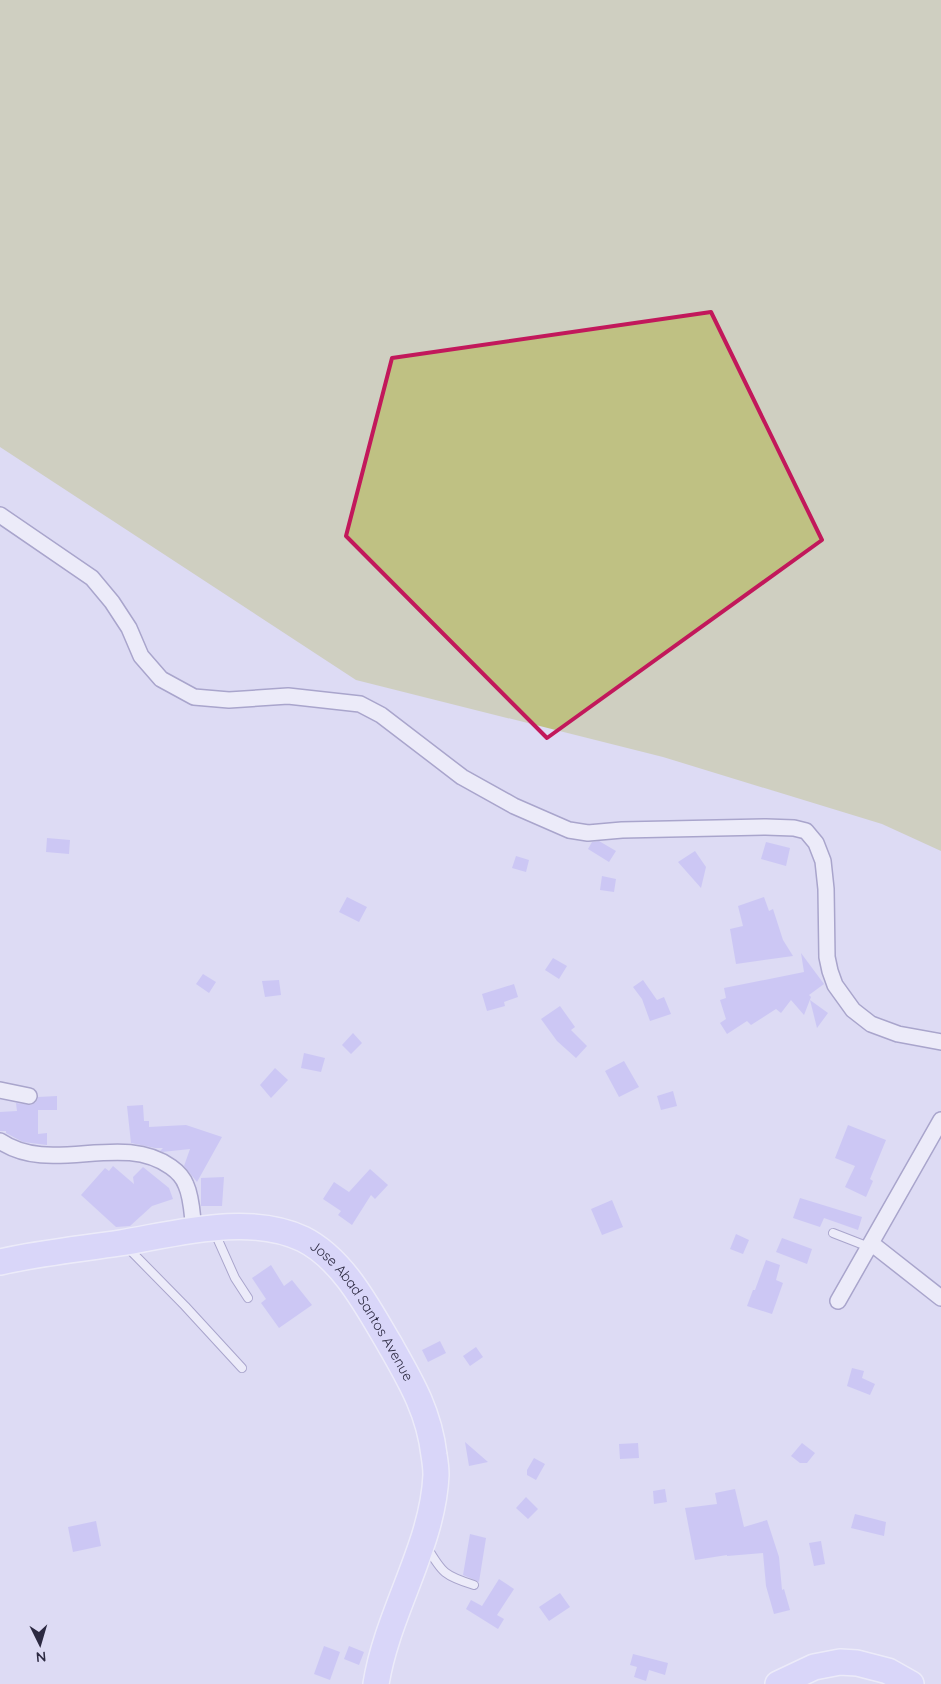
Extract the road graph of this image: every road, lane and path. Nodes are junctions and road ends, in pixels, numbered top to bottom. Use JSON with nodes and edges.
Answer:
{"nodes":[{"id":1,"x":0,"y":515,"type":"edge"},
{"id":2,"x":941,"y":1042,"type":"edge"},
{"id":3,"x":0,"y":1090,"type":"edge"},
{"id":4,"x":29,"y":1096,"type":"dead end"},
{"id":5,"x":941,"y":1120,"type":"edge"},
{"id":6,"x":0,"y":1141,"type":"edge"},
{"id":7,"x":203,"y":1229,"type":"junction"},
{"id":8,"x":833,"y":1233,"type":"dead end"},
{"id":9,"x":122,"y":1242,"type":"junction"},
{"id":10,"x":870,"y":1245,"type":"junction"},
{"id":11,"x":0,"y":1262,"type":"edge"},
{"id":12,"x":248,"y":1298,"type":"dead end"},
{"id":13,"x":941,"y":1298,"type":"edge"},
{"id":14,"x":838,"y":1301,"type":"dead end"},
{"id":15,"x":242,"y":1368,"type":"dead end"},
{"id":16,"x":422,"y":1539,"type":"junction"},
{"id":17,"x":474,"y":1585,"type":"dead end"},
{"id":18,"x":376,"y":1684,"type":"edge"},
{"id":19,"x":778,"y":1684,"type":"edge"},
{"id":20,"x":911,"y":1684,"type":"edge"}],
"edges":[{"from":1,"to":2,"type":"street"},
{"from":3,"to":4,"type":"street"},
{"from":5,"to":10,"type":"street"},
{"from":6,"to":7,"type":"street"},
{"from":7,"to":9,"type":"highway","name":"Jose Abad Santos Avenue"},
{"from":7,"to":12,"type":"lane"},
{"from":7,"to":16,"type":"highway","name":"Jose Abad Santos Avenue"},
{"from":8,"to":10,"type":"lane"},
{"from":9,"to":11,"type":"highway","name":"Jose Abad Santos Avenue"},
{"from":9,"to":15,"type":"lane"},
{"from":10,"to":13,"type":"street"},
{"from":10,"to":14,"type":"street"},
{"from":16,"to":17,"type":"lane"},
{"from":16,"to":18,"type":"highway","name":"Jose Abad Santos Avenue"},
{"from":19,"to":20,"type":"highway"}]}
